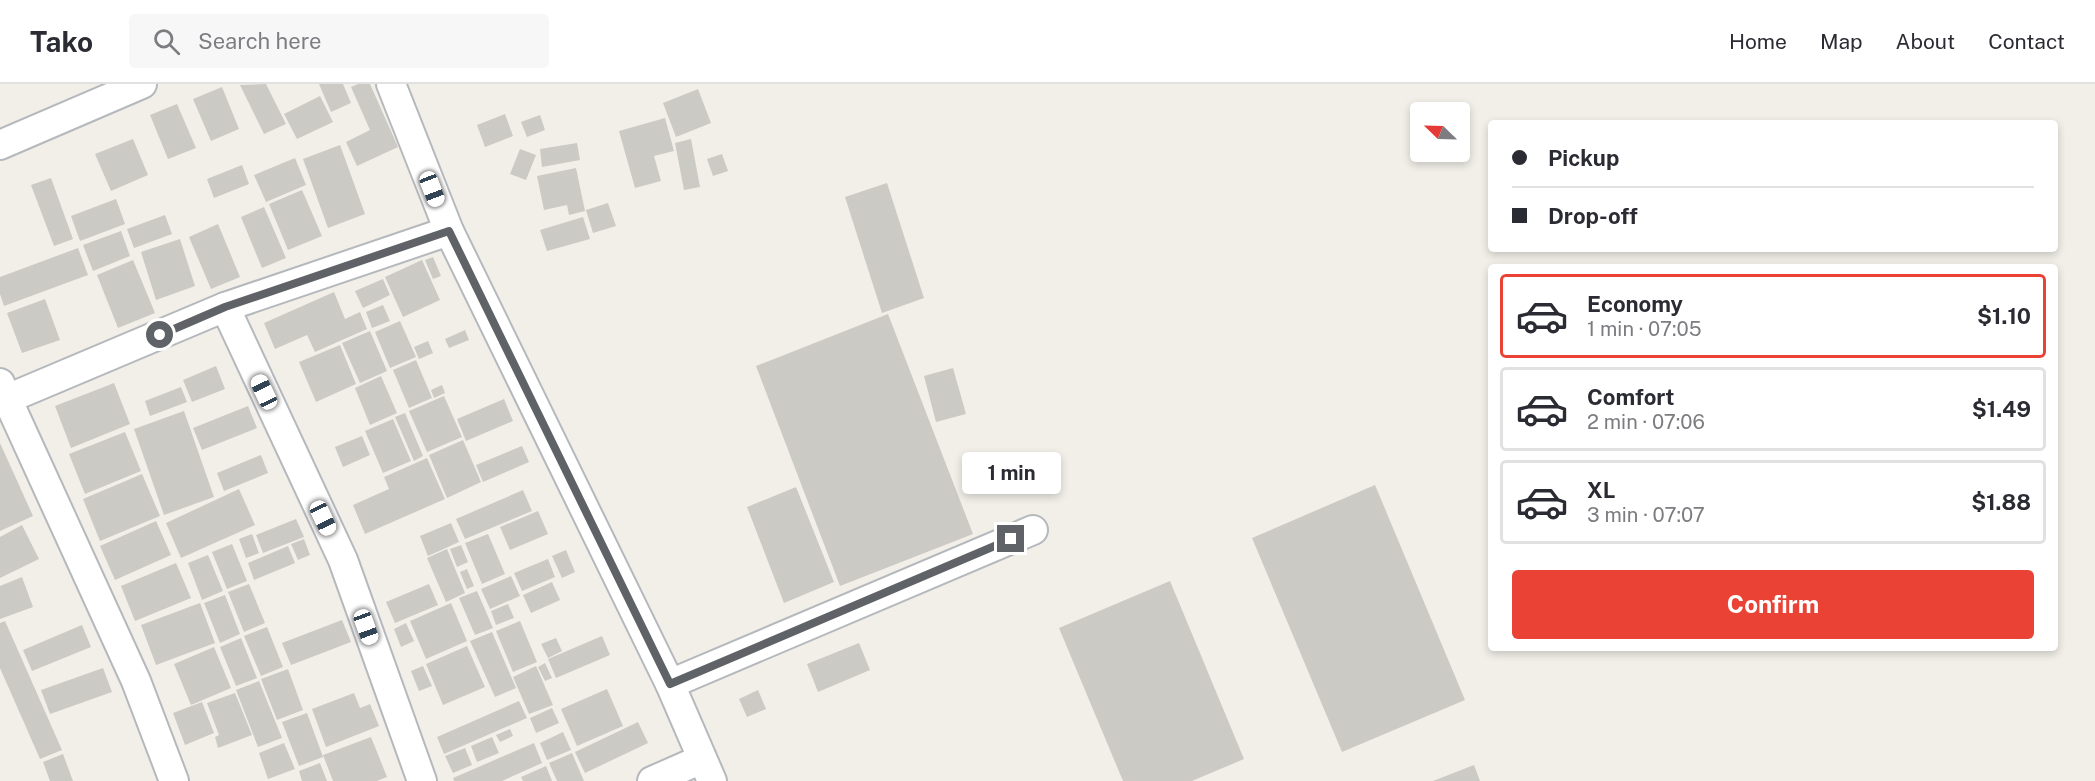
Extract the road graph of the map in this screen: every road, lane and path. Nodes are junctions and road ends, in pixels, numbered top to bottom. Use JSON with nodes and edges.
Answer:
{"nodes":[{"id":1,"x":142,"y":84,"type":"edge"},
{"id":2,"x":391,"y":84,"type":"edge"},
{"id":3,"x":0,"y":145,"type":"edge"},
{"id":4,"x":449,"y":231,"type":"junction"},
{"id":5,"x":225,"y":307,"type":"junction"},
{"id":6,"x":3,"y":391,"type":"edge"},
{"id":7,"x":1033,"y":530,"type":"dead end"},
{"id":8,"x":670,"y":684,"type":"junction"},
{"id":9,"x":707,"y":770,"type":"edge"},
{"id":10,"x":174,"y":781,"type":"edge"},
{"id":11,"x":422,"y":781,"type":"edge"},
{"id":12,"x":652,"y":781,"type":"edge"}],
"edges":[{"from":1,"to":3,"type":"street"},
{"from":2,"to":4,"type":"street"},
{"from":4,"to":5,"type":"street"},
{"from":4,"to":8,"type":"street"},
{"from":5,"to":6,"type":"street"},
{"from":5,"to":11,"type":"street"},
{"from":6,"to":10,"type":"street"},
{"from":7,"to":8,"type":"street"},
{"from":8,"to":9,"type":"street"},
{"from":9,"to":12,"type":"street"}]}
